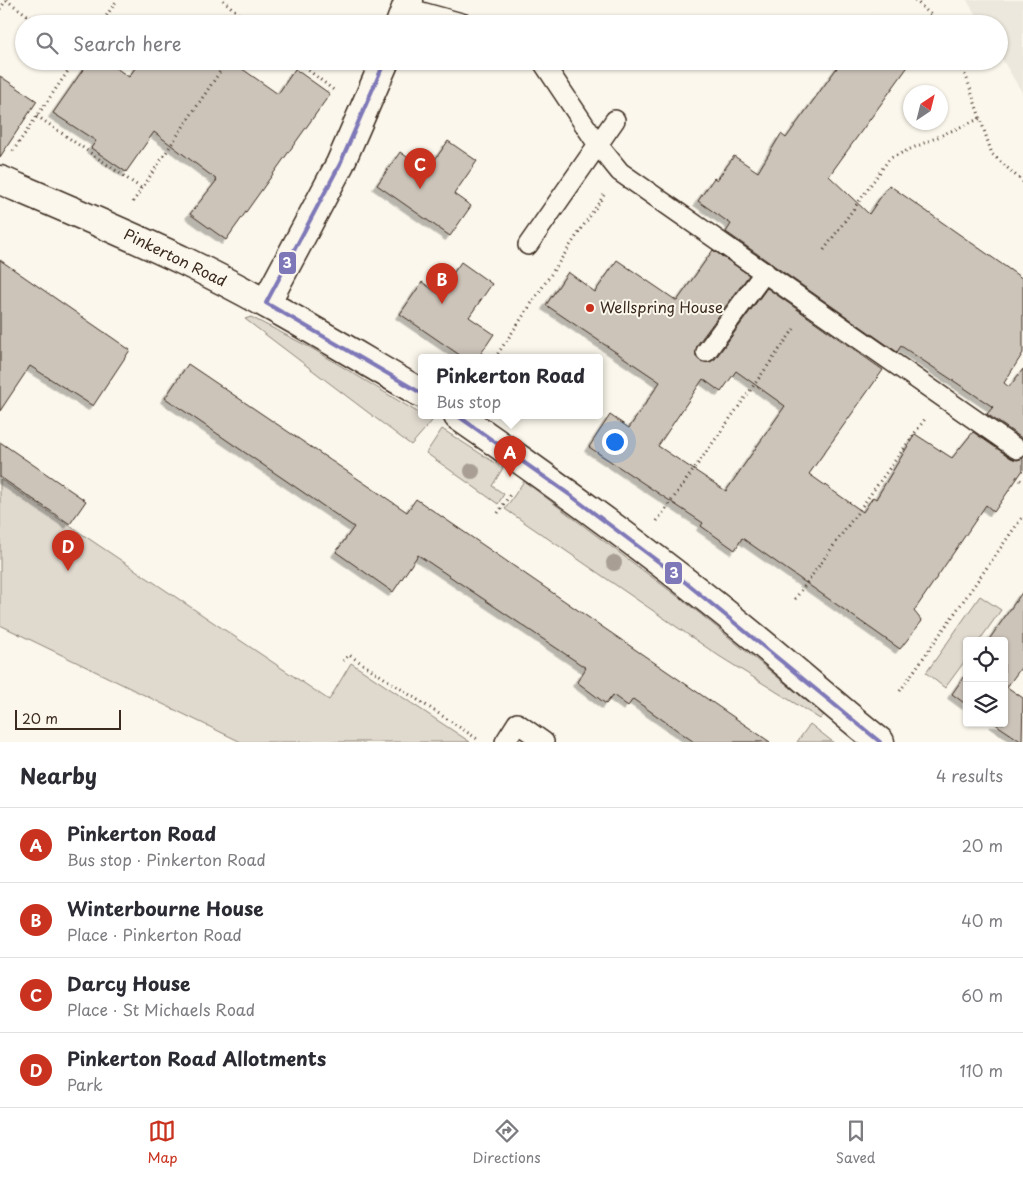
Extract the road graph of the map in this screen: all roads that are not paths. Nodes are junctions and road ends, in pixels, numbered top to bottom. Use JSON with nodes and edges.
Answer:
{"nodes":[{"id":1,"x":405,"y":10,"type":"edge"},
{"id":2,"x":426,"y":15,"type":"edge"},
{"id":3,"x":381,"y":70,"type":"edge"},
{"id":4,"x":548,"y":70,"type":"edge"},
{"id":5,"x":615,"y":120,"type":"dead end"},
{"id":6,"x":598,"y":145,"type":"junction"},
{"id":7,"x":4,"y":170,"type":"edge"},
{"id":8,"x":528,"y":245,"type":"dead end"},
{"id":9,"x":765,"y":272,"type":"junction"},
{"id":10,"x":266,"y":303,"type":"junction"},
{"id":11,"x":706,"y":352,"type":"dead end"},
{"id":12,"x":418,"y":391,"type":"edge"},
{"id":13,"x":462,"y":419,"type":"edge"},
{"id":14,"x":1018,"y":448,"type":"dead end"},
{"id":15,"x":505,"y":742,"type":"edge"},
{"id":16,"x":544,"y":742,"type":"edge"},
{"id":17,"x":880,"y":742,"type":"edge"}],
"edges":[{"from":1,"to":2,"type":"lane"},
{"from":3,"to":10,"type":"street"},
{"from":4,"to":6,"type":"lane"},
{"from":5,"to":6,"type":"lane"},
{"from":6,"to":8,"type":"lane"},
{"from":6,"to":9,"type":"lane"},
{"from":7,"to":10,"type":"street","name":"Pinkerton Road"},
{"from":9,"to":11,"type":"lane"},
{"from":9,"to":14,"type":"lane"},
{"from":10,"to":12,"type":"street","name":"Pinkerton Road"},
{"from":13,"to":17,"type":"street"},
{"from":15,"to":16,"type":"lane"}]}
